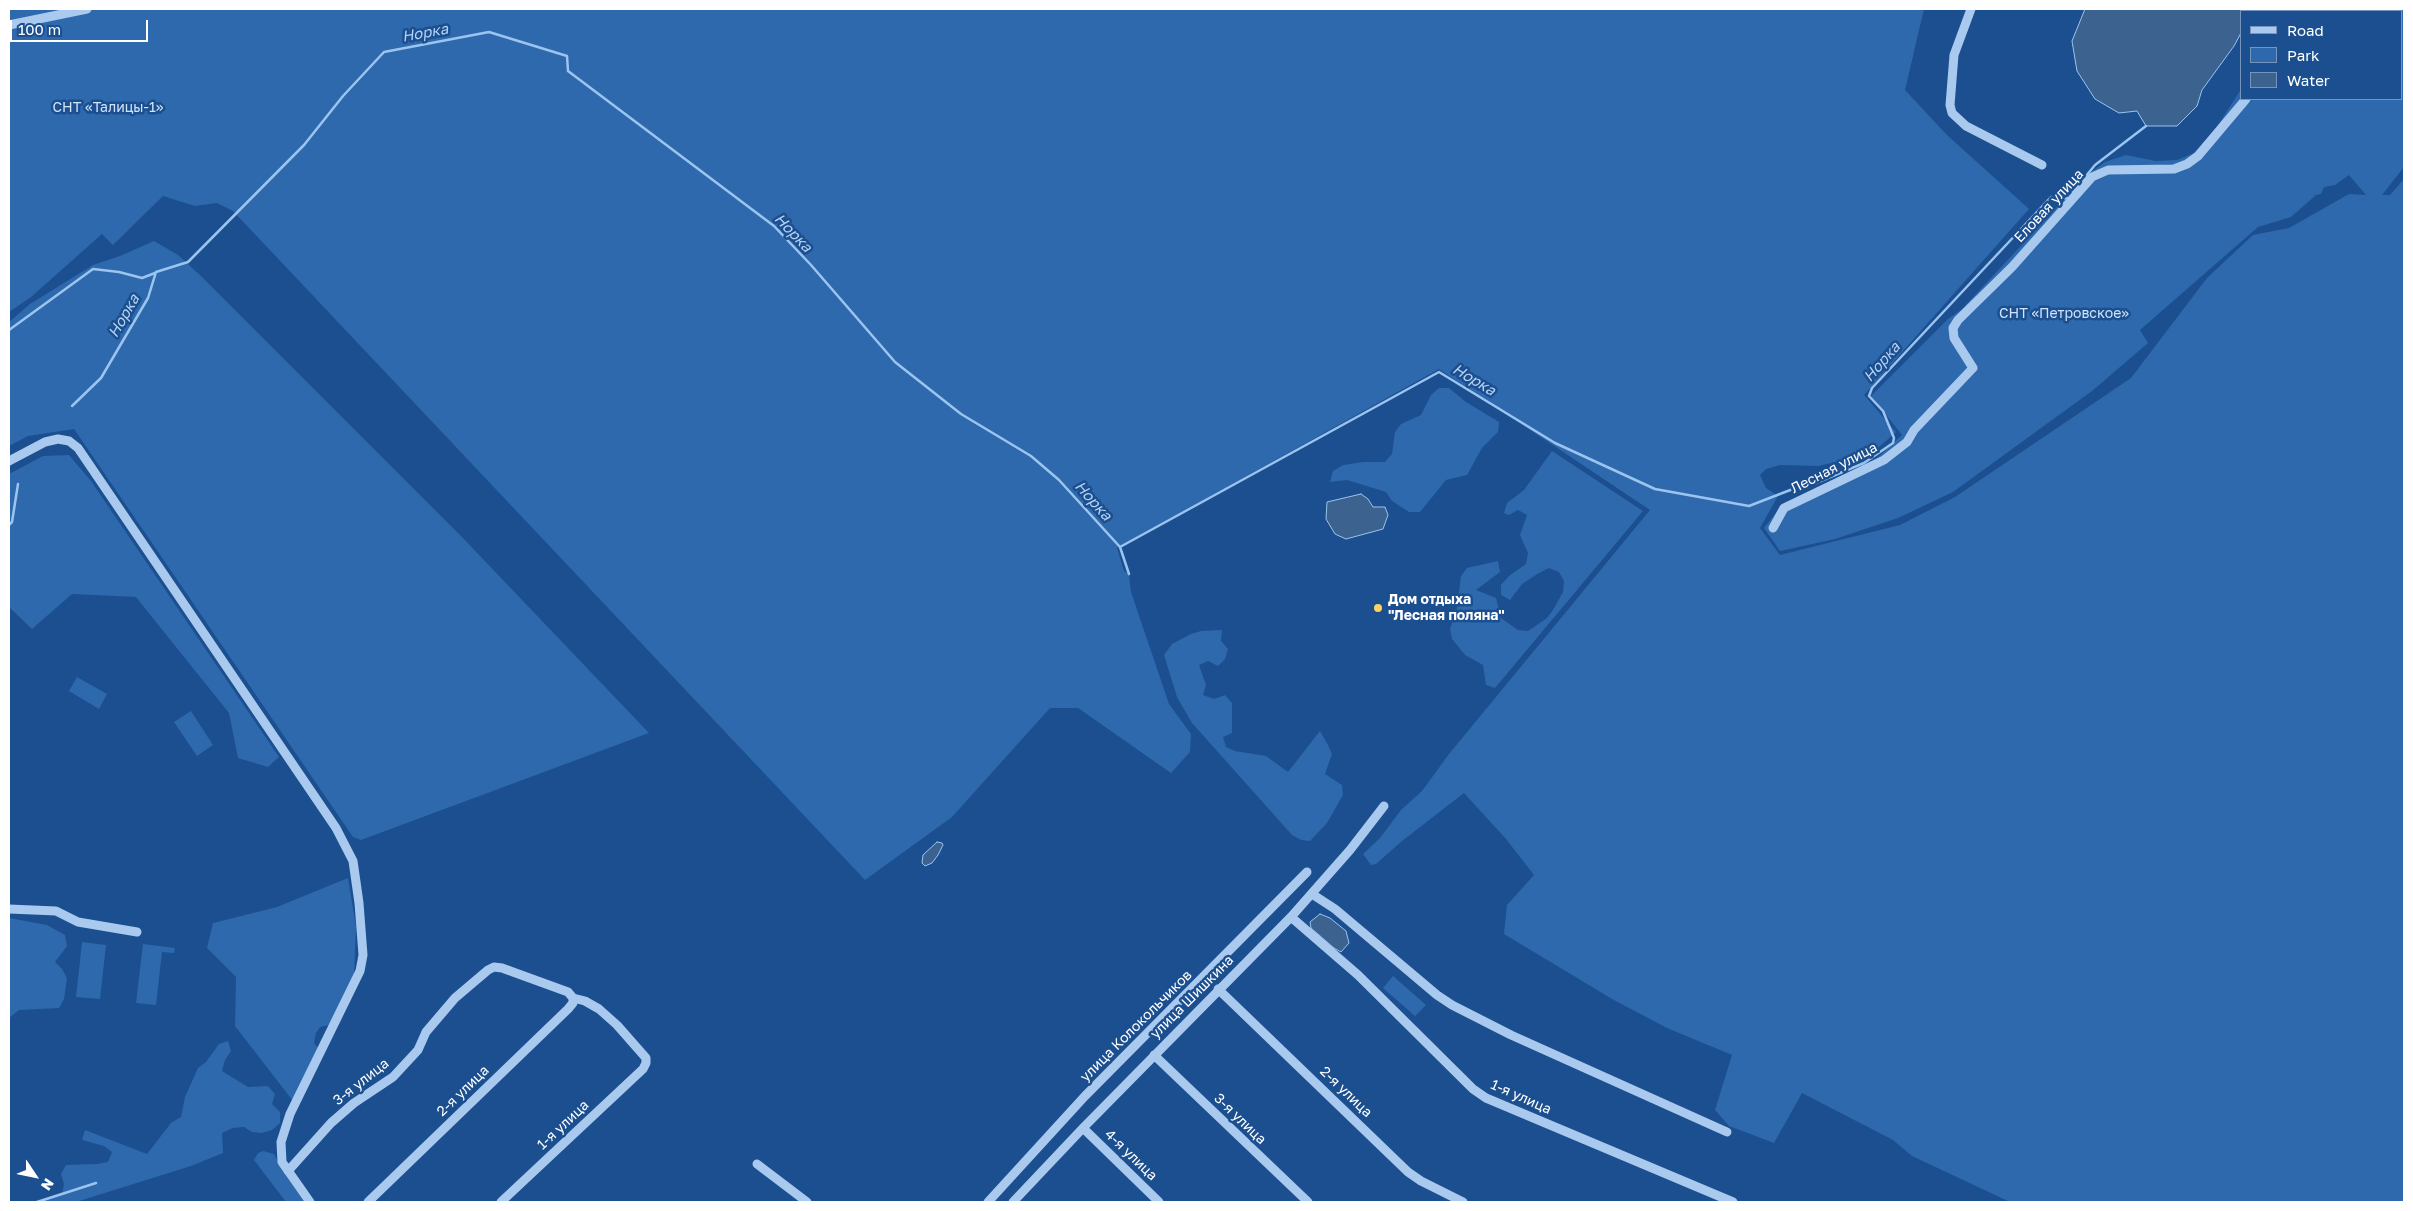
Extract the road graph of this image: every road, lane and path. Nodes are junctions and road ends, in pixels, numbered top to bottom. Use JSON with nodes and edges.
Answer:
{"nodes":[{"id":1,"x":86,"y":9,"type":"edge"},
{"id":2,"x":1971,"y":9,"type":"edge"},
{"id":3,"x":9,"y":25,"type":"edge"},
{"id":4,"x":2245,"y":100,"type":"edge"},
{"id":5,"x":2042,"y":165,"type":"dead end"},
{"id":6,"x":1973,"y":368,"type":"joint"},
{"id":7,"x":9,"y":461,"type":"edge"},
{"id":8,"x":1773,"y":528,"type":"dead end"},
{"id":9,"x":1384,"y":806,"type":"dead end"},
{"id":10,"x":1307,"y":872,"type":"dead end"},
{"id":11,"x":1312,"y":894,"type":"junction"},
{"id":12,"x":9,"y":909,"type":"edge"},
{"id":13,"x":1291,"y":917,"type":"junction"},
{"id":14,"x":137,"y":932,"type":"dead end"},
{"id":15,"x":1218,"y":989,"type":"junction"},
{"id":16,"x":574,"y":998,"type":"junction"},
{"id":17,"x":1154,"y":1055,"type":"junction"},
{"id":18,"x":1083,"y":1128,"type":"junction"},
{"id":19,"x":1727,"y":1132,"type":"dead end"},
{"id":20,"x":757,"y":1164,"type":"dead end"},
{"id":21,"x":288,"y":1171,"type":"junction"},
{"id":22,"x":310,"y":1202,"type":"edge"},
{"id":23,"x":368,"y":1202,"type":"edge"},
{"id":24,"x":501,"y":1202,"type":"edge"},
{"id":25,"x":807,"y":1202,"type":"edge"},
{"id":26,"x":988,"y":1202,"type":"edge"},
{"id":27,"x":1013,"y":1202,"type":"edge"},
{"id":28,"x":1160,"y":1202,"type":"edge"},
{"id":29,"x":1308,"y":1202,"type":"edge"},
{"id":30,"x":1463,"y":1202,"type":"edge"},
{"id":31,"x":1733,"y":1202,"type":"edge"}],
"edges":[{"from":1,"to":3,"type":"street"},
{"from":2,"to":5,"type":"street"},
{"from":4,"to":6,"type":"street","name":"Еловая улица"},
{"from":6,"to":8,"type":"street","name":"Лесная улица"},
{"from":7,"to":21,"type":"street"},
{"from":9,"to":11,"type":"street","name":"улица Шишкина"},
{"from":10,"to":26,"type":"street","name":"улица Колокольчиков"},
{"from":11,"to":13,"type":"street","name":"улица Шишкина"},
{"from":11,"to":19,"type":"street"},
{"from":12,"to":14,"type":"street"},
{"from":13,"to":15,"type":"street","name":"улица Шишкина"},
{"from":13,"to":31,"type":"street","name":"1-я улица"},
{"from":15,"to":17,"type":"street","name":"улица Шишкина"},
{"from":15,"to":30,"type":"street","name":"2-я улица"},
{"from":16,"to":21,"type":"street","name":"3-я улица"},
{"from":16,"to":23,"type":"street","name":"2-я улица"},
{"from":16,"to":24,"type":"street","name":"1-я улица"},
{"from":17,"to":18,"type":"street","name":"улица Шишкина"},
{"from":17,"to":29,"type":"street","name":"3-я улица"},
{"from":18,"to":27,"type":"street","name":"улица Шишкина"},
{"from":18,"to":28,"type":"street","name":"4-я улица"},
{"from":20,"to":25,"type":"street"},
{"from":21,"to":22,"type":"street"}]}
